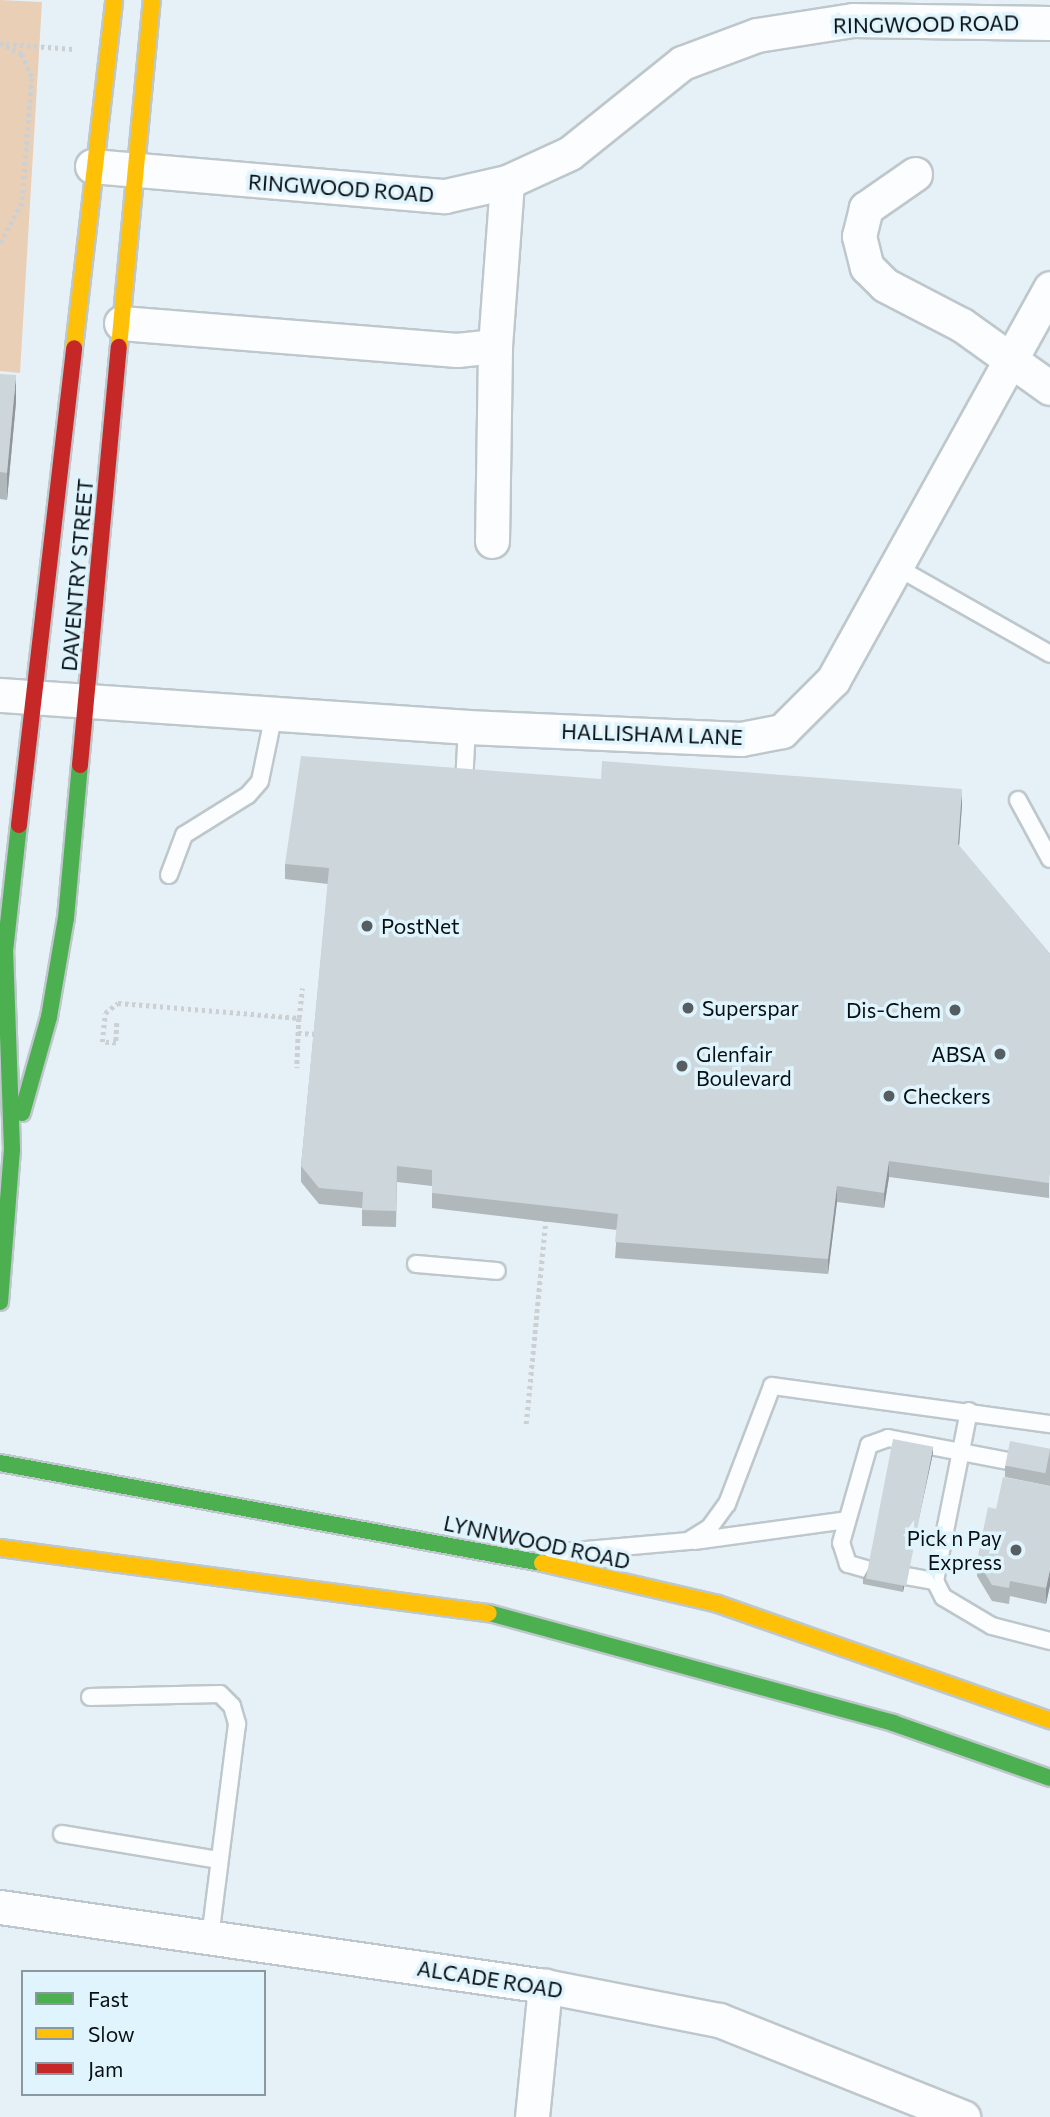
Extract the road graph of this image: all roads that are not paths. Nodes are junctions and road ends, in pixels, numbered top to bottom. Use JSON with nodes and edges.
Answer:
{"nodes":[{"id":1,"x":114,"y":0,"type":"edge"},
{"id":2,"x":152,"y":0,"type":"edge"},
{"id":3,"x":1050,"y":23,"type":"edge"},
{"id":4,"x":92,"y":166,"type":"junction"},
{"id":5,"x":136,"y":172,"type":"junction"},
{"id":6,"x":915,"y":174,"type":"dead end"},
{"id":7,"x":507,"y":182,"type":"junction"},
{"id":8,"x":1050,"y":288,"type":"edge"},
{"id":9,"x":121,"y":323,"type":"junction"},
{"id":10,"x":495,"y":346,"type":"junction"},
{"id":11,"x":1013,"y":358,"type":"junction"},
{"id":12,"x":1050,"y":388,"type":"edge"},
{"id":13,"x":492,"y":541,"type":"dead end"},
{"id":14,"x":900,"y":569,"type":"junction"},
{"id":15,"x":1050,"y":654,"type":"edge"},
{"id":16,"x":0,"y":695,"type":"edge"},
{"id":17,"x":33,"y":698,"type":"junction"},
{"id":18,"x":86,"y":703,"type":"junction"},
{"id":19,"x":273,"y":718,"type":"junction"},
{"id":20,"x":467,"y":727,"type":"junction"},
{"id":21,"x":464,"y":783,"type":"edge"},
{"id":22,"x":1018,"y":800,"type":"dead end"},
{"id":23,"x":1050,"y":859,"type":"edge"},
{"id":24,"x":169,"y":875,"type":"dead end"},
{"id":25,"x":12,"y":1149,"type":"junction"},
{"id":26,"x":416,"y":1264,"type":"dead end"},
{"id":27,"x":497,"y":1271,"type":"dead end"},
{"id":28,"x":0,"y":1302,"type":"edge"},
{"id":29,"x":969,"y":1411,"type":"junction"},
{"id":30,"x":1050,"y":1424,"type":"edge"},
{"id":31,"x":960,"y":1451,"type":"junction"},
{"id":32,"x":1009,"y":1461,"type":"edge"},
{"id":33,"x":0,"y":1462,"type":"edge"},
{"id":34,"x":847,"y":1521,"type":"junction"},
{"id":35,"x":688,"y":1541,"type":"junction"},
{"id":36,"x":0,"y":1548,"type":"edge"},
{"id":37,"x":522,"y":1558,"type":"junction"},
{"id":38,"x":866,"y":1569,"type":"edge"},
{"id":39,"x":906,"y":1576,"type":"edge"},
{"id":40,"x":935,"y":1581,"type":"junction"},
{"id":41,"x":1050,"y":1641,"type":"edge"},
{"id":42,"x":90,"y":1697,"type":"dead end"},
{"id":43,"x":1050,"y":1720,"type":"edge"},
{"id":44,"x":1050,"y":1778,"type":"edge"},
{"id":45,"x":62,"y":1834,"type":"dead end"},
{"id":46,"x":219,"y":1860,"type":"junction"},
{"id":47,"x":0,"y":1907,"type":"edge"},
{"id":48,"x":210,"y":1938,"type":"junction"},
{"id":49,"x":545,"y":1986,"type":"junction"},
{"id":50,"x":532,"y":2117,"type":"edge"},
{"id":51,"x":963,"y":2117,"type":"edge"}],
"edges":[{"from":1,"to":4,"type":"street","name":"DAVENTRY STREET"},
{"from":2,"to":5,"type":"street","name":"DAVENTRY STREET"},
{"from":3,"to":7,"type":"street","name":"RINGWOOD ROAD"},
{"from":4,"to":5,"type":"street","name":"RINGWOOD ROAD"},
{"from":4,"to":17,"type":"street","name":"DAVENTRY STREET"},
{"from":5,"to":7,"type":"street","name":"RINGWOOD ROAD"},
{"from":5,"to":9,"type":"street","name":"DAVENTRY STREET"},
{"from":6,"to":11,"type":"street"},
{"from":7,"to":10,"type":"street"},
{"from":8,"to":11,"type":"street","name":"HALLISHAM LANE"},
{"from":9,"to":10,"type":"street"},
{"from":9,"to":18,"type":"street","name":"DAVENTRY STREET"},
{"from":10,"to":13,"type":"street"},
{"from":11,"to":12,"type":"street"},
{"from":11,"to":14,"type":"street","name":"HALLISHAM LANE"},
{"from":14,"to":15,"type":"lane"},
{"from":14,"to":20,"type":"street","name":"HALLISHAM LANE"},
{"from":16,"to":17,"type":"street","name":"HALLISHAM LANE"},
{"from":17,"to":18,"type":"street","name":"HALLISHAM LANE"},
{"from":17,"to":25,"type":"street","name":"DAVENTRY STREET"},
{"from":18,"to":19,"type":"street","name":"HALLISHAM LANE"},
{"from":18,"to":25,"type":"street","name":"DAVENTRY STREET"},
{"from":19,"to":20,"type":"street","name":"HALLISHAM LANE"},
{"from":19,"to":24,"type":"lane"},
{"from":20,"to":21,"type":"lane"},
{"from":22,"to":23,"type":"lane"},
{"from":25,"to":28,"type":"street","name":"DAVENTRY STREET"},
{"from":26,"to":27,"type":"lane"},
{"from":29,"to":30,"type":"lane"},
{"from":29,"to":31,"type":"lane"},
{"from":29,"to":35,"type":"lane"},
{"from":31,"to":32,"type":"lane"},
{"from":31,"to":34,"type":"lane"},
{"from":31,"to":40,"type":"lane"},
{"from":33,"to":37,"type":"street","name":"LYNNWOOD ROAD"},
{"from":34,"to":35,"type":"lane"},
{"from":34,"to":38,"type":"lane"},
{"from":35,"to":37,"type":"lane"},
{"from":36,"to":44,"type":"street"},
{"from":37,"to":43,"type":"street","name":"LYNNWOOD ROAD"},
{"from":39,"to":40,"type":"lane"},
{"from":40,"to":41,"type":"lane"},
{"from":42,"to":46,"type":"lane"},
{"from":45,"to":46,"type":"lane"},
{"from":46,"to":48,"type":"lane"},
{"from":47,"to":48,"type":"street","name":"ALCADE ROAD"},
{"from":48,"to":49,"type":"street","name":"ALCADE ROAD"},
{"from":49,"to":50,"type":"street"},
{"from":49,"to":51,"type":"street","name":"ALCADE ROAD"}]}
